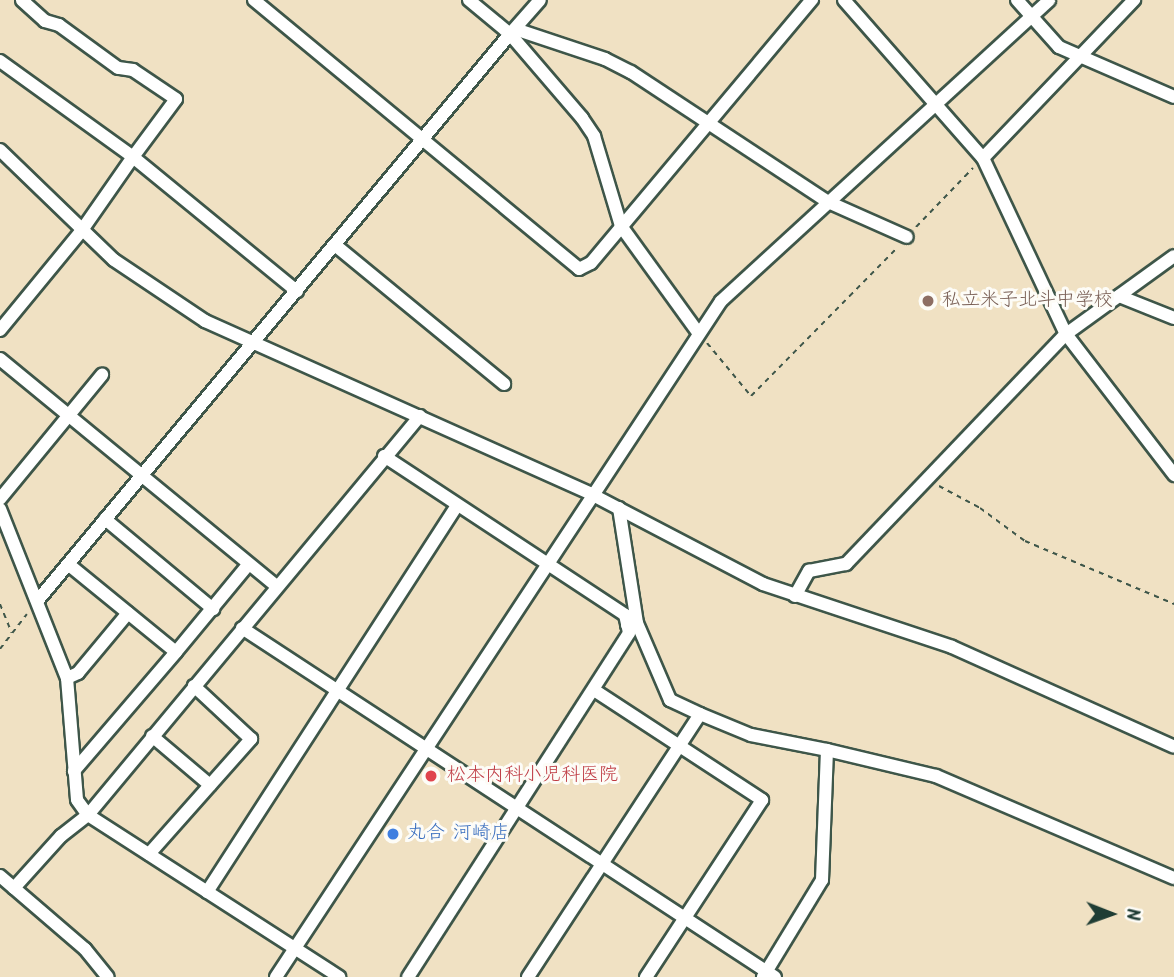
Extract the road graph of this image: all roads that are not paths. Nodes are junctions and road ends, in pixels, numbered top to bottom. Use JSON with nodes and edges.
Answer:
{"nodes":[{"id":1,"x":22,"y":0,"type":"edge"},
{"id":2,"x":254,"y":0,"type":"edge"},
{"id":3,"x":469,"y":0,"type":"edge"},
{"id":4,"x":540,"y":0,"type":"edge"},
{"id":5,"x":812,"y":0,"type":"edge"},
{"id":6,"x":844,"y":0,"type":"edge"},
{"id":7,"x":1017,"y":0,"type":"edge"},
{"id":8,"x":1049,"y":0,"type":"edge"},
{"id":9,"x":1134,"y":0,"type":"edge"},
{"id":10,"x":1033,"y":19,"type":"junction"},
{"id":11,"x":512,"y":32,"type":"junction"},
{"id":12,"x":1077,"y":58,"type":"junction"},
{"id":13,"x":0,"y":61,"type":"edge"},
{"id":14,"x":1174,"y":97,"type":"edge"},
{"id":15,"x":939,"y":104,"type":"junction"},
{"id":16,"x":707,"y":124,"type":"junction"},
{"id":17,"x":421,"y":140,"type":"junction"},
{"id":18,"x":0,"y":150,"type":"edge"},
{"id":19,"x":133,"y":157,"type":"junction"},
{"id":20,"x":983,"y":158,"type":"junction"},
{"id":21,"x":828,"y":202,"type":"junction"},
{"id":22,"x":621,"y":226,"type":"junction"},
{"id":23,"x":82,"y":230,"type":"junction"},
{"id":24,"x":907,"y":237,"type":"road end"},
{"id":25,"x":334,"y":245,"type":"junction"},
{"id":26,"x":1174,"y":256,"type":"edge"},
{"id":27,"x":297,"y":291,"type":"junction"},
{"id":28,"x":1119,"y":296,"type":"junction"},
{"id":29,"x":1174,"y":318,"type":"edge"},
{"id":30,"x":0,"y":330,"type":"edge"},
{"id":31,"x":697,"y":331,"type":"junction"},
{"id":32,"x":1066,"y":334,"type":"junction"},
{"id":33,"x":254,"y":343,"type":"junction"},
{"id":34,"x":0,"y":359,"type":"edge"},
{"id":35,"x":103,"y":375,"type":"dead end"},
{"id":36,"x":504,"y":384,"type":"dead end"},
{"id":37,"x":420,"y":415,"type":"junction"},
{"id":38,"x":68,"y":416,"type":"junction"},
{"id":39,"x":384,"y":456,"type":"junction"},
{"id":40,"x":1174,"y":475,"type":"edge"},
{"id":41,"x":142,"y":476,"type":"junction"},
{"id":42,"x":591,"y":494,"type":"junction"},
{"id":43,"x":0,"y":499,"type":"edge"},
{"id":44,"x":457,"y":506,"type":"junction"},
{"id":45,"x":619,"y":508,"type":"junction"},
{"id":46,"x":0,"y":509,"type":"edge"},
{"id":47,"x":105,"y":519,"type":"junction"},
{"id":48,"x":546,"y":563,"type":"junction"},
{"id":49,"x":68,"y":564,"type":"junction"},
{"id":50,"x":248,"y":565,"type":"junction"},
{"id":51,"x":276,"y":586,"type":"junction"},
{"id":52,"x":795,"y":596,"type":"junction"},
{"id":53,"x":38,"y":600,"type":"junction"},
{"id":54,"x":213,"y":609,"type":"junction"},
{"id":55,"x":128,"y":612,"type":"junction"},
{"id":56,"x":632,"y":624,"type":"junction"},
{"id":57,"x":242,"y":628,"type":"junction"},
{"id":58,"x":176,"y":652,"type":"junction"},
{"id":59,"x":67,"y":678,"type":"junction"},
{"id":60,"x":194,"y":686,"type":"junction"},
{"id":61,"x":336,"y":689,"type":"junction"},
{"id":62,"x":594,"y":690,"type":"junction"},
{"id":63,"x":700,"y":714,"type":"junction"},
{"id":64,"x":152,"y":736,"type":"junction"},
{"id":65,"x":679,"y":745,"type":"junction"},
{"id":66,"x":1174,"y":747,"type":"edge"},
{"id":67,"x":424,"y":749,"type":"junction"},
{"id":68,"x":827,"y":750,"type":"junction"},
{"id":69,"x":74,"y":771,"type":"junction"},
{"id":70,"x":210,"y":785,"type":"junction"},
{"id":71,"x":516,"y":808,"type":"junction"},
{"id":72,"x":88,"y":815,"type":"junction"},
{"id":73,"x":149,"y":854,"type":"junction"},
{"id":74,"x":602,"y":862,"type":"junction"},
{"id":75,"x":0,"y":876,"type":"edge"},
{"id":76,"x":1174,"y":878,"type":"edge"},
{"id":77,"x":14,"y":888,"type":"junction"},
{"id":78,"x":207,"y":891,"type":"junction"},
{"id":79,"x":685,"y":917,"type":"junction"},
{"id":80,"x":294,"y":948,"type":"junction"},
{"id":81,"x":768,"y":975,"type":"edge"},
{"id":82,"x":108,"y":977,"type":"edge"},
{"id":83,"x":276,"y":977,"type":"edge"},
{"id":84,"x":339,"y":977,"type":"edge"},
{"id":85,"x":408,"y":977,"type":"edge"},
{"id":86,"x":527,"y":977,"type":"edge"},
{"id":87,"x":646,"y":977,"type":"edge"}],
"edges":[{"from":1,"to":19,"type":"street"},
{"from":2,"to":17,"type":"street"},
{"from":3,"to":11,"type":"street"},
{"from":4,"to":11,"type":"street"},
{"from":5,"to":16,"type":"street"},
{"from":6,"to":15,"type":"street"},
{"from":7,"to":10,"type":"street"},
{"from":8,"to":10,"type":"street"},
{"from":9,"to":12,"type":"street"},
{"from":10,"to":12,"type":"street"},
{"from":10,"to":15,"type":"street"},
{"from":11,"to":16,"type":"street"},
{"from":11,"to":17,"type":"street"},
{"from":11,"to":22,"type":"street"},
{"from":12,"to":14,"type":"street"},
{"from":12,"to":20,"type":"street"},
{"from":13,"to":19,"type":"street"},
{"from":15,"to":20,"type":"street"},
{"from":15,"to":21,"type":"street"},
{"from":16,"to":21,"type":"street"},
{"from":16,"to":22,"type":"street"},
{"from":17,"to":22,"type":"street"},
{"from":17,"to":25,"type":"street"},
{"from":18,"to":23,"type":"street"},
{"from":19,"to":23,"type":"street"},
{"from":19,"to":27,"type":"street"},
{"from":20,"to":32,"type":"street"},
{"from":21,"to":24,"type":"street"},
{"from":21,"to":31,"type":"street"},
{"from":22,"to":31,"type":"street"},
{"from":23,"to":30,"type":"street"},
{"from":23,"to":33,"type":"street"},
{"from":25,"to":27,"type":"street"},
{"from":25,"to":36,"type":"street"},
{"from":26,"to":28,"type":"street"},
{"from":27,"to":33,"type":"street"},
{"from":28,"to":29,"type":"street"},
{"from":28,"to":32,"type":"street"},
{"from":31,"to":42,"type":"street"},
{"from":32,"to":40,"type":"street"},
{"from":32,"to":52,"type":"street"},
{"from":33,"to":37,"type":"street"},
{"from":33,"to":41,"type":"street"},
{"from":34,"to":38,"type":"street"},
{"from":35,"to":38,"type":"street"},
{"from":37,"to":39,"type":"street"},
{"from":37,"to":42,"type":"street"},
{"from":38,"to":41,"type":"street"},
{"from":38,"to":43,"type":"street"},
{"from":39,"to":44,"type":"street"},
{"from":39,"to":51,"type":"street"},
{"from":41,"to":47,"type":"street"},
{"from":41,"to":50,"type":"street"},
{"from":42,"to":45,"type":"street"},
{"from":42,"to":48,"type":"street"},
{"from":44,"to":48,"type":"street"},
{"from":44,"to":61,"type":"street"},
{"from":45,"to":52,"type":"street"},
{"from":45,"to":56,"type":"street"},
{"from":46,"to":53,"type":"street"},
{"from":47,"to":49,"type":"street"},
{"from":47,"to":54,"type":"street"},
{"from":48,"to":56,"type":"street"},
{"from":48,"to":67,"type":"street"},
{"from":49,"to":53,"type":"street"},
{"from":49,"to":55,"type":"street"},
{"from":50,"to":51,"type":"street"},
{"from":50,"to":54,"type":"street"},
{"from":51,"to":57,"type":"street"},
{"from":52,"to":66,"type":"street"},
{"from":53,"to":59,"type":"street"},
{"from":54,"to":58,"type":"street"},
{"from":55,"to":58,"type":"street"},
{"from":55,"to":59,"type":"street"},
{"from":56,"to":62,"type":"street"},
{"from":56,"to":63,"type":"street"},
{"from":57,"to":60,"type":"street"},
{"from":57,"to":61,"type":"street"},
{"from":58,"to":69,"type":"street"},
{"from":59,"to":69,"type":"street"},
{"from":60,"to":64,"type":"street"},
{"from":60,"to":70,"type":"street"},
{"from":61,"to":67,"type":"street"},
{"from":61,"to":78,"type":"street"},
{"from":62,"to":65,"type":"street"},
{"from":62,"to":71,"type":"street"},
{"from":63,"to":65,"type":"street"},
{"from":63,"to":68,"type":"street"},
{"from":64,"to":70,"type":"street"},
{"from":64,"to":72,"type":"street"},
{"from":65,"to":74,"type":"street"},
{"from":65,"to":79,"type":"street"},
{"from":67,"to":71,"type":"street"},
{"from":67,"to":80,"type":"street"},
{"from":68,"to":76,"type":"street"},
{"from":68,"to":81,"type":"street"},
{"from":69,"to":72,"type":"street"},
{"from":70,"to":73,"type":"street"},
{"from":71,"to":74,"type":"street"},
{"from":71,"to":85,"type":"street"},
{"from":72,"to":73,"type":"street"},
{"from":72,"to":77,"type":"street"},
{"from":73,"to":78,"type":"street"},
{"from":74,"to":79,"type":"street"},
{"from":74,"to":86,"type":"street"},
{"from":75,"to":77,"type":"street"},
{"from":77,"to":82,"type":"street"},
{"from":78,"to":80,"type":"street"},
{"from":79,"to":81,"type":"street"},
{"from":79,"to":87,"type":"street"},
{"from":80,"to":83,"type":"street"},
{"from":80,"to":84,"type":"street"}]}
